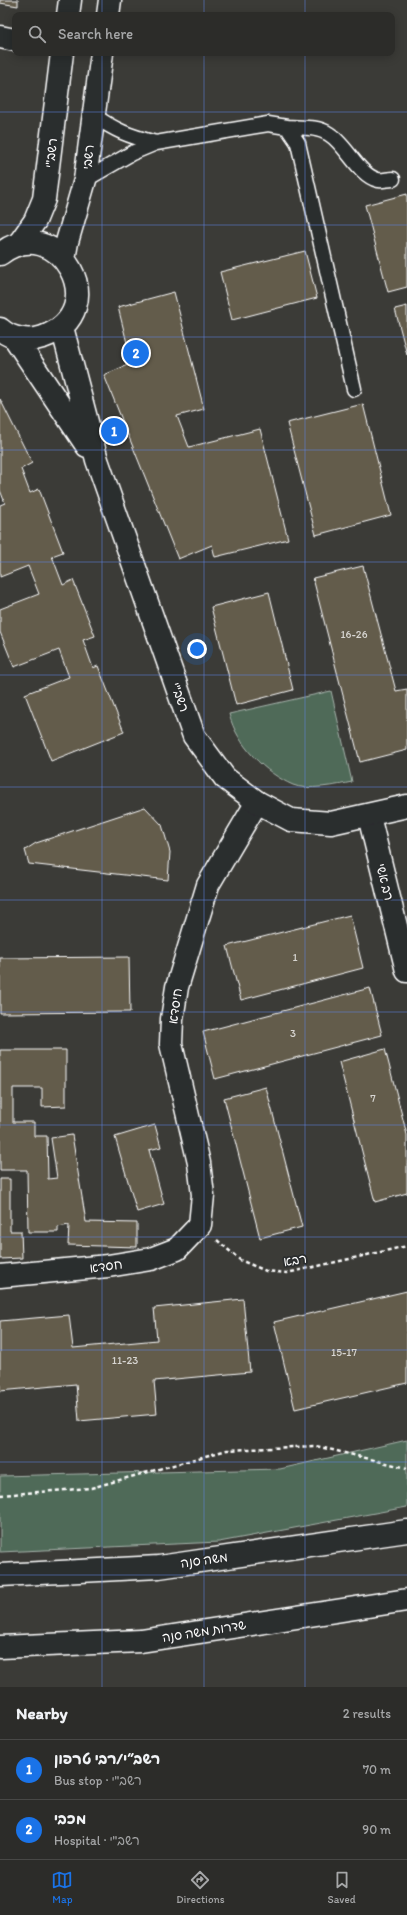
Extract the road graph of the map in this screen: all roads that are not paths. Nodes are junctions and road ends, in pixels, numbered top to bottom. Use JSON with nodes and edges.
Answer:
{"nodes":[{"id":1,"x":70,"y":0,"type":"edge"},
{"id":2,"x":110,"y":0,"type":"edge"},
{"id":3,"x":68,"y":12,"type":"edge"},
{"id":4,"x":108,"y":12,"type":"edge"},
{"id":5,"x":0,"y":36,"type":"edge"},
{"id":6,"x":12,"y":39,"type":"edge"},
{"id":7,"x":62,"y":56,"type":"edge"},
{"id":8,"x":102,"y":56,"type":"edge"},
{"id":9,"x":93,"y":115,"type":"junction"},
{"id":10,"x":287,"y":127,"type":"junction"},
{"id":11,"x":156,"y":143,"type":"junction"},
{"id":12,"x":393,"y":179,"type":"dead end"},
{"id":13,"x":85,"y":180,"type":"junction"},
{"id":14,"x":9,"y":249,"type":"edge"},
{"id":15,"x":64,"y":258,"type":"junction"},
{"id":16,"x":62,"y":327,"type":"junction"},
{"id":17,"x":7,"y":333,"type":"edge"},
{"id":18,"x":354,"y":389,"type":"dead end"},
{"id":19,"x":97,"y":460,"type":"junction"},
{"id":20,"x":257,"y":802,"type":"junction"},
{"id":21,"x":407,"y":806,"type":"edge"},
{"id":22,"x":369,"y":816,"type":"junction"},
{"id":23,"x":407,"y":971,"type":"edge"},
{"id":24,"x":200,"y":1225,"type":"joint"},
{"id":25,"x":0,"y":1276,"type":"edge"},
{"id":26,"x":407,"y":1531,"type":"edge"},
{"id":27,"x":0,"y":1575,"type":"edge"},
{"id":28,"x":407,"y":1600,"type":"edge"},
{"id":29,"x":0,"y":1647,"type":"edge"}],
"edges":[{"from":1,"to":3,"type":"street"},
{"from":2,"to":4,"type":"street"},
{"from":5,"to":6,"type":"street"},
{"from":7,"to":14,"type":"street","name":"רשב\"י"},
{"from":8,"to":9,"type":"street","name":"רשבי"},
{"from":9,"to":11,"type":"lane"},
{"from":9,"to":13,"type":"street","name":"רשבי"},
{"from":10,"to":11,"type":"lane"},
{"from":10,"to":12,"type":"lane"},
{"from":10,"to":18,"type":"lane"},
{"from":11,"to":13,"type":"lane"},
{"from":13,"to":15,"type":"street","name":"רשבי"},
{"from":14,"to":15,"type":"street"},
{"from":15,"to":16,"type":"street"},
{"from":16,"to":17,"type":"street"},
{"from":16,"to":19,"type":"street","name":"רשב\"י"},
{"from":17,"to":19,"type":"street","name":"רשב\"י"},
{"from":19,"to":20,"type":"street","name":"רשב\"י"},
{"from":20,"to":22,"type":"street","name":"רשב\"י"},
{"from":20,"to":24,"type":"street","name":"חיסדא"},
{"from":21,"to":22,"type":"street","name":"רשב\"י"},
{"from":22,"to":23,"type":"street","name":"רב אשי"},
{"from":24,"to":25,"type":"street","name":"חסדא"},
{"from":26,"to":27,"type":"street","name":"משה סנה"},
{"from":28,"to":29,"type":"street","name":"שדרות משה סנה"}]}
